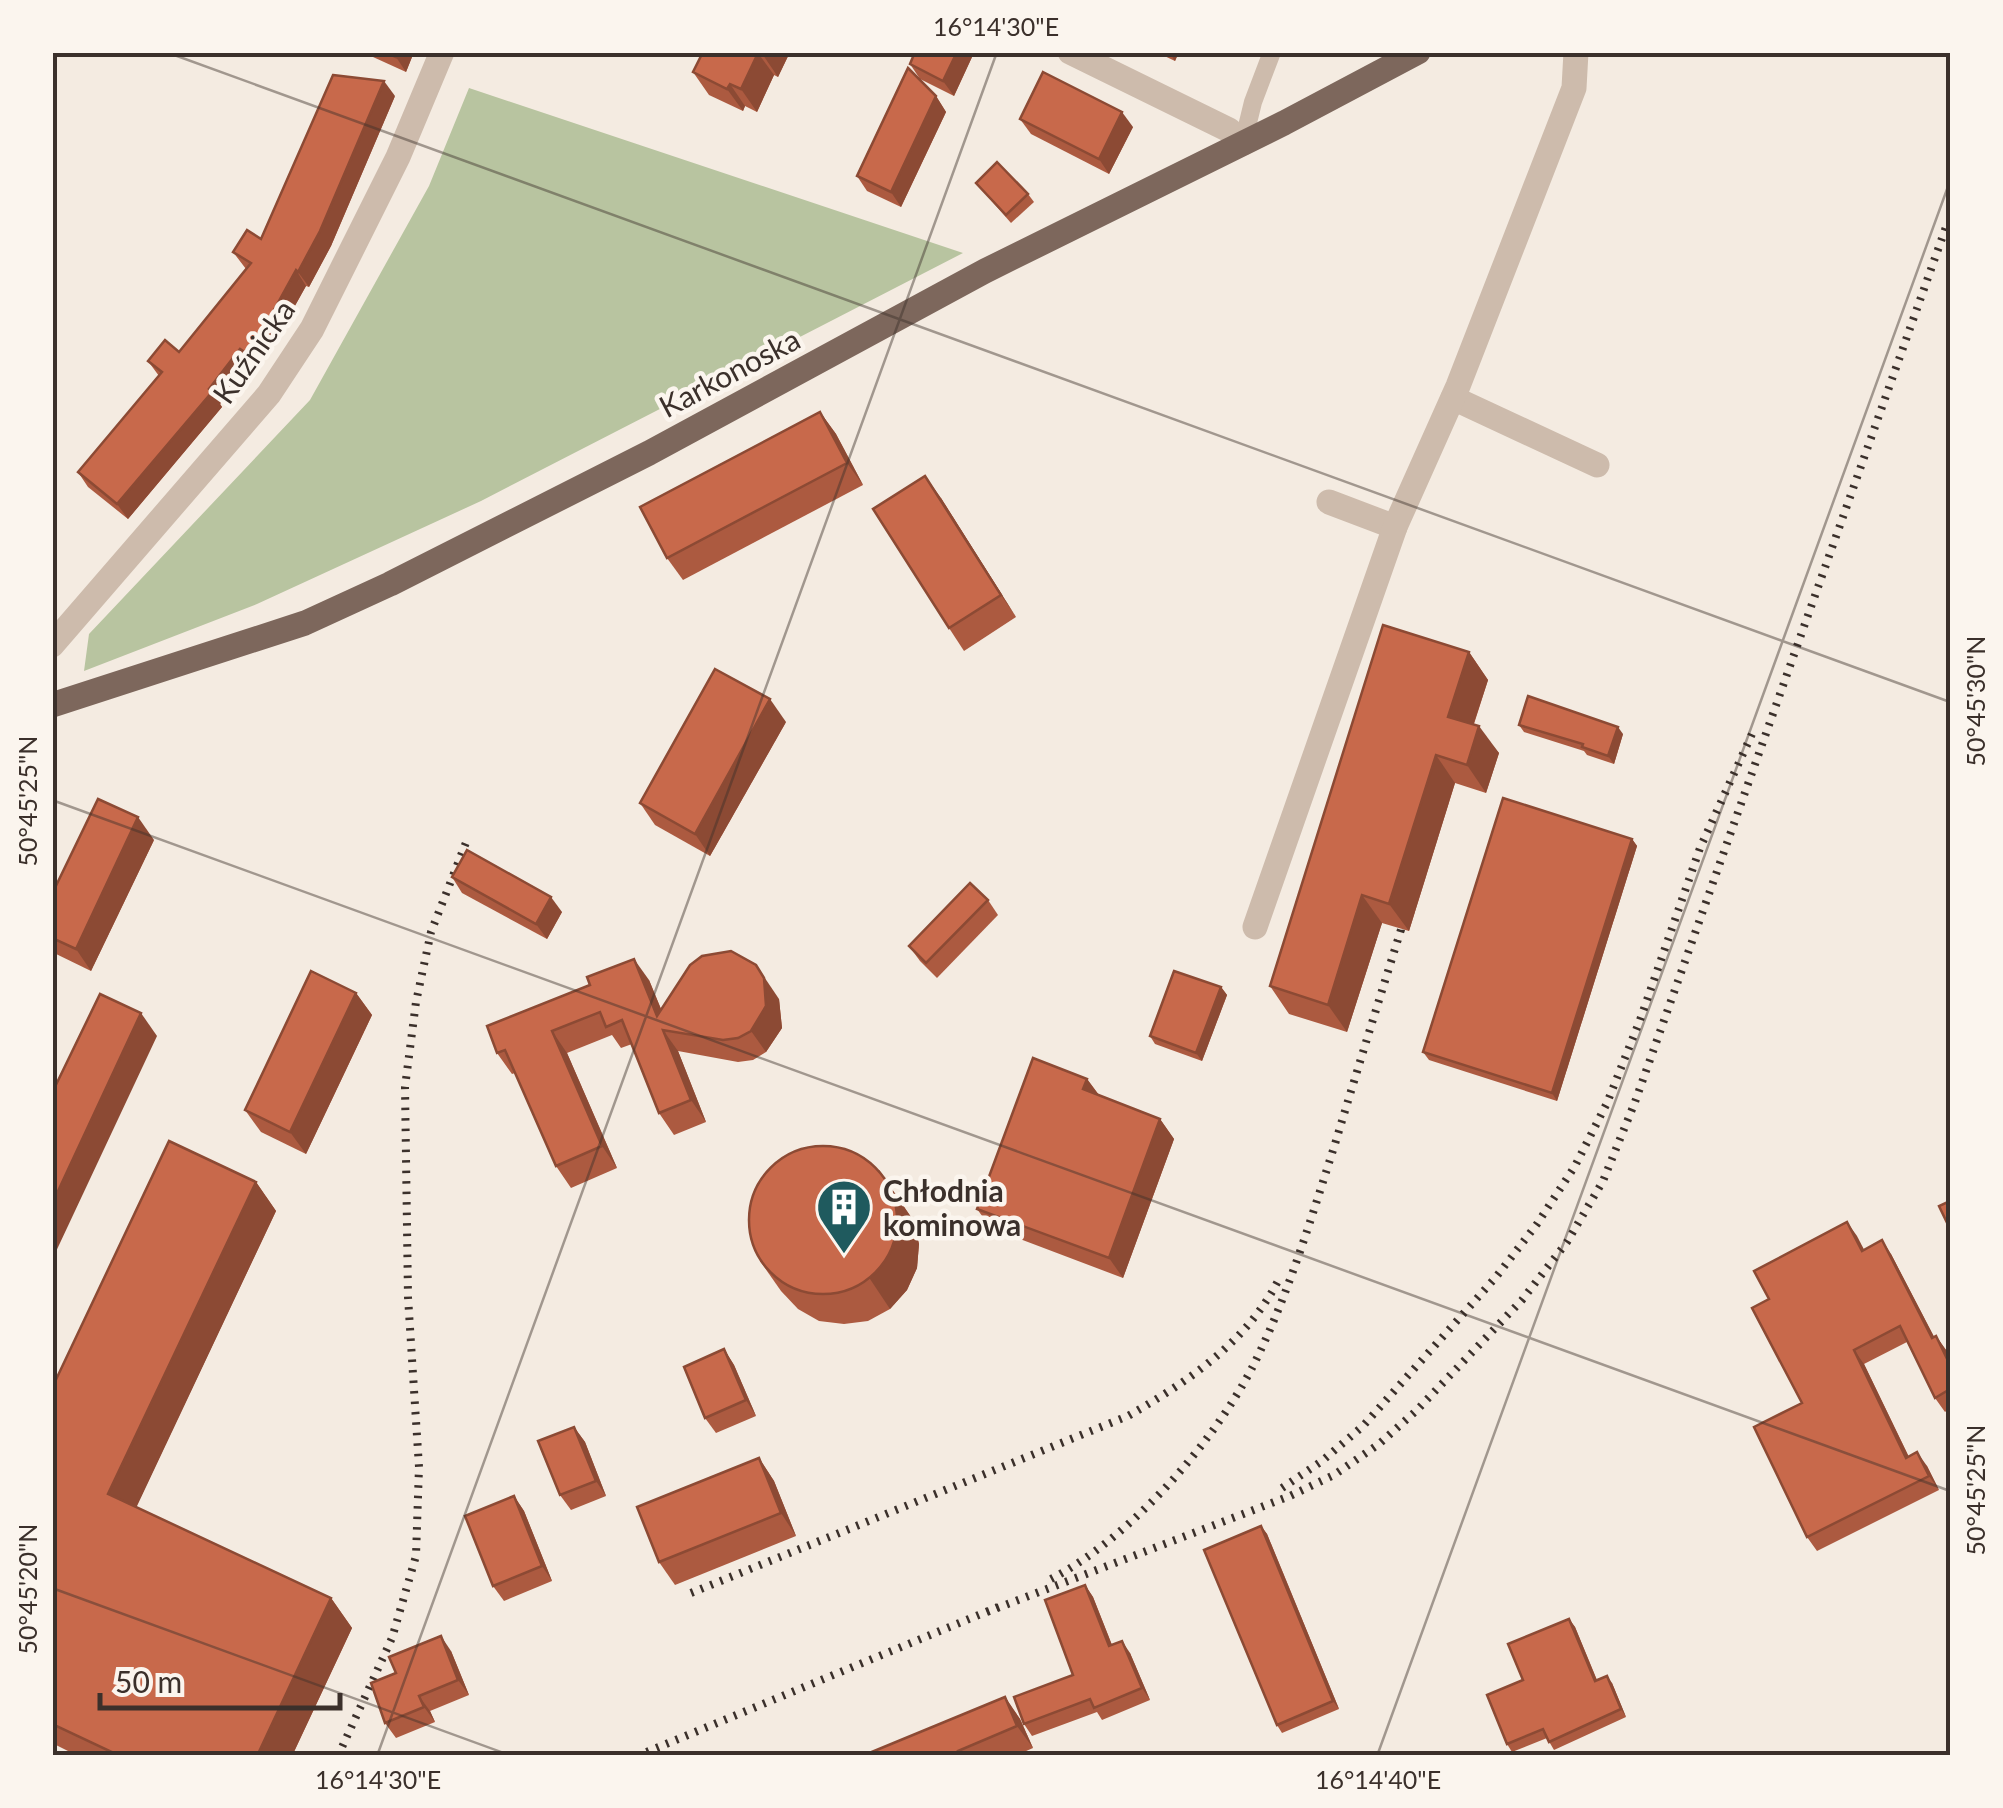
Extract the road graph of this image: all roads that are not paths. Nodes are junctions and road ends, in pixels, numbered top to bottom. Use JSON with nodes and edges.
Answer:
{"nodes":[{"id":1,"x":442,"y":52,"type":"edge"},
{"id":2,"x":1070,"y":52,"type":"edge"},
{"id":3,"x":1272,"y":52,"type":"edge"},
{"id":4,"x":1418,"y":52,"type":"edge"},
{"id":5,"x":1576,"y":52,"type":"edge"},
{"id":6,"x":1243,"y":143,"type":"junction"},
{"id":7,"x":1453,"y":398,"type":"junction"},
{"id":8,"x":1597,"y":465,"type":"dead end"},
{"id":9,"x":1330,"y":502,"type":"dead end"},
{"id":10,"x":1395,"y":527,"type":"junction"},
{"id":11,"x":52,"y":645,"type":"edge"},
{"id":12,"x":52,"y":705,"type":"edge"},
{"id":13,"x":1255,"y":927,"type":"dead end"}],
"edges":[{"from":1,"to":11,"type":"street","name":"Kuźnicka"},
{"from":2,"to":6,"type":"street"},
{"from":3,"to":6,"type":"lane"},
{"from":4,"to":6,"type":"main road","name":"Karkonoska"},
{"from":5,"to":7,"type":"street"},
{"from":6,"to":12,"type":"main road","name":"Karkonoska"},
{"from":7,"to":8,"type":"street"},
{"from":7,"to":10,"type":"street"},
{"from":9,"to":10,"type":"street"},
{"from":10,"to":13,"type":"street"}]}
